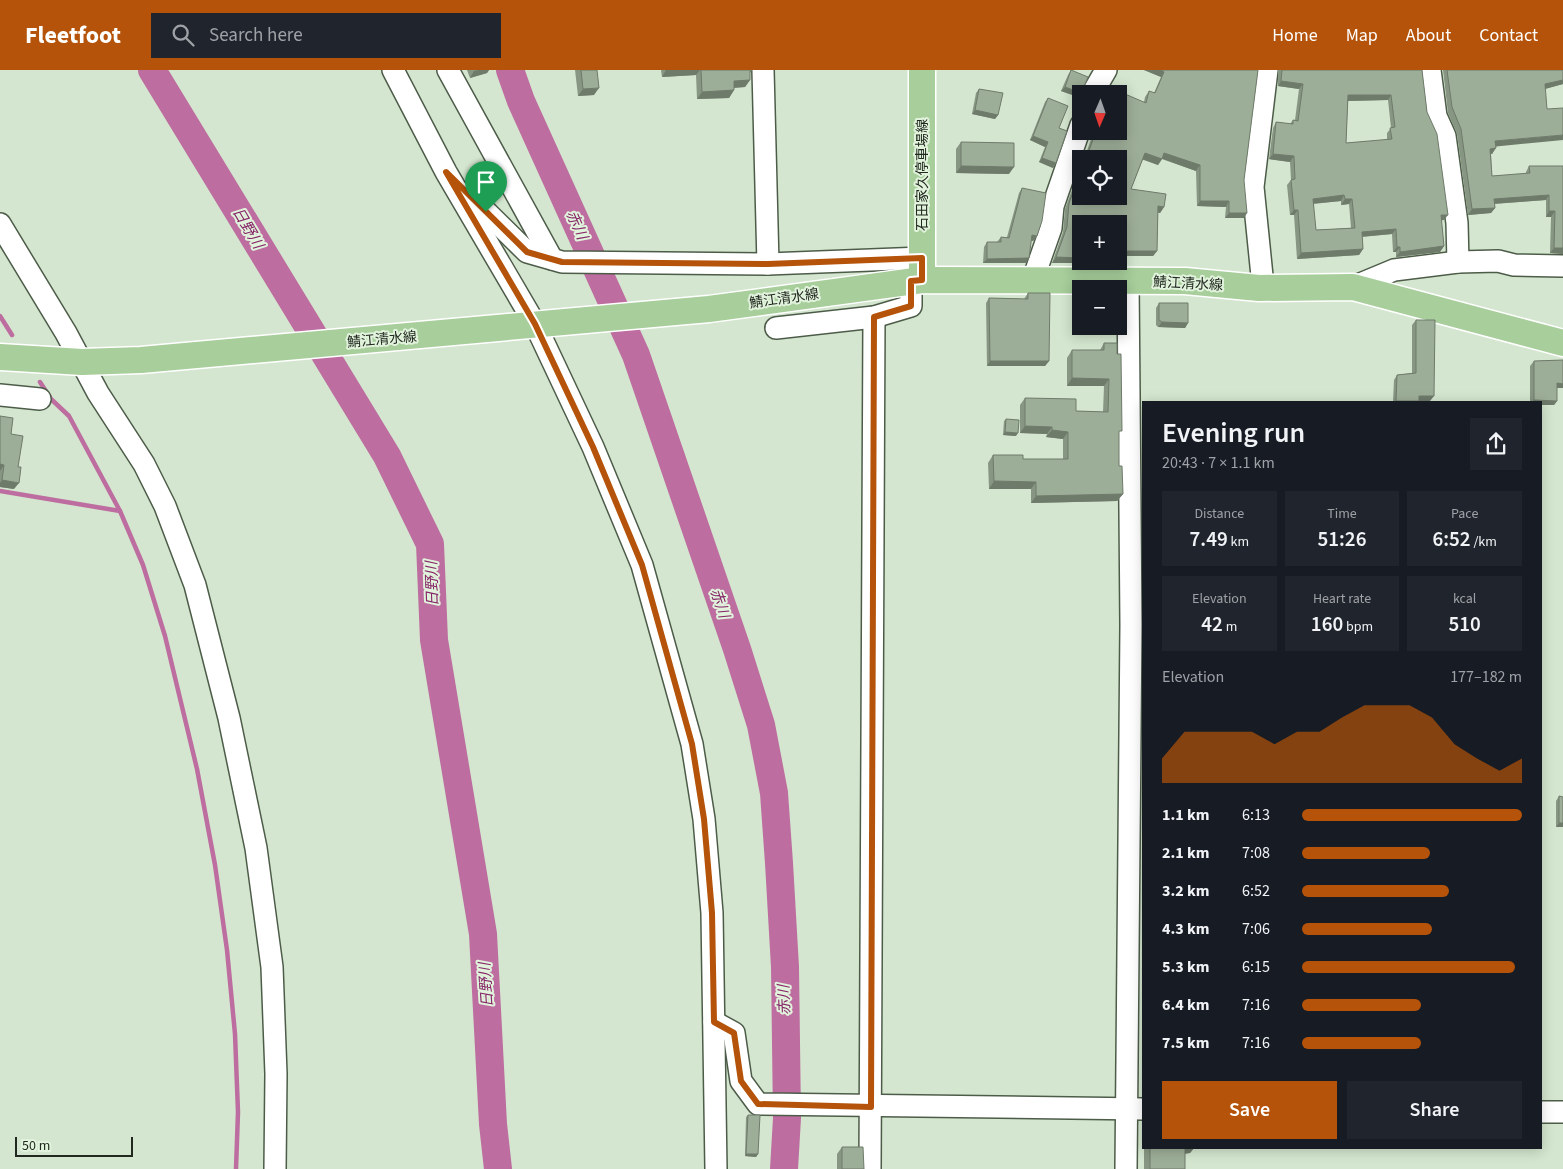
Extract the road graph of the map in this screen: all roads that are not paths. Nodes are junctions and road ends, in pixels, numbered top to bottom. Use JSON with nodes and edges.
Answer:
{"nodes":[{"id":1,"x":393,"y":70,"type":"edge"},
{"id":2,"x":448,"y":70,"type":"edge"},
{"id":3,"x":763,"y":70,"type":"edge"},
{"id":4,"x":922,"y":70,"type":"edge"},
{"id":5,"x":1106,"y":70,"type":"edge"},
{"id":6,"x":1267,"y":70,"type":"edge"},
{"id":7,"x":1430,"y":70,"type":"edge"},
{"id":8,"x":1097,"y":85,"type":"edge"},
{"id":9,"x":1076,"y":140,"type":"edge"},
{"id":10,"x":446,"y":172,"type":"junction"},
{"id":11,"x":0,"y":224,"type":"edge"},
{"id":12,"x":552,"y":259,"type":"junction"},
{"id":13,"x":1458,"y":262,"type":"junction"},
{"id":14,"x":768,"y":264,"type":"junction"},
{"id":15,"x":1563,"y":266,"type":"edge"},
{"id":16,"x":918,"y":273,"type":"junction"},
{"id":17,"x":1128,"y":281,"type":"junction"},
{"id":18,"x":1032,"y":282,"type":"junction"},
{"id":19,"x":1353,"y":287,"type":"junction"},
{"id":20,"x":1259,"y":288,"type":"junction"},
{"id":21,"x":874,"y":317,"type":"junction"},
{"id":22,"x":523,"y":326,"type":"junction"},
{"id":23,"x":776,"y":328,"type":"dead end"},
{"id":24,"x":1563,"y":343,"type":"edge"},
{"id":25,"x":0,"y":356,"type":"edge"},
{"id":26,"x":82,"y":362,"type":"junction"},
{"id":27,"x":0,"y":395,"type":"edge"},
{"id":28,"x":40,"y":399,"type":"dead end"},
{"id":29,"x":714,"y":1022,"type":"junction"},
{"id":30,"x":871,"y":1107,"type":"junction"},
{"id":31,"x":1135,"y":1109,"type":"edge"},
{"id":32,"x":1542,"y":1112,"type":"edge"},
{"id":33,"x":1563,"y":1112,"type":"edge"},
{"id":34,"x":275,"y":1169,"type":"edge"},
{"id":35,"x":716,"y":1169,"type":"edge"},
{"id":36,"x":870,"y":1169,"type":"edge"},
{"id":37,"x":1126,"y":1169,"type":"edge"}],
"edges":[{"from":1,"to":10,"type":"street"},
{"from":2,"to":12,"type":"street"},
{"from":3,"to":14,"type":"street"},
{"from":4,"to":16,"type":"main road","name":"石田家久停車場線"},
{"from":5,"to":8,"type":"street"},
{"from":6,"to":20,"type":"street"},
{"from":7,"to":13,"type":"street"},
{"from":9,"to":18,"type":"street"},
{"from":10,"to":12,"type":"street"},
{"from":10,"to":22,"type":"street"},
{"from":11,"to":26,"type":"street"},
{"from":12,"to":14,"type":"street"},
{"from":13,"to":15,"type":"street"},
{"from":13,"to":19,"type":"street"},
{"from":14,"to":16,"type":"street"},
{"from":16,"to":18,"type":"main road","name":"鯖江清水線"},
{"from":16,"to":21,"type":"street"},
{"from":16,"to":22,"type":"main road","name":"鯖江清水線"},
{"from":17,"to":18,"type":"main road","name":"鯖江清水線"},
{"from":17,"to":20,"type":"main road","name":"鯖江清水線"},
{"from":17,"to":31,"type":"street"},
{"from":19,"to":20,"type":"main road","name":"鯖江清水線"},
{"from":19,"to":24,"type":"main road","name":"鯖江清水線"},
{"from":21,"to":23,"type":"street"},
{"from":21,"to":30,"type":"street"},
{"from":22,"to":26,"type":"main road","name":"鯖江清水線"},
{"from":22,"to":29,"type":"street"},
{"from":25,"to":26,"type":"main road","name":"鯖江清水線"},
{"from":26,"to":34,"type":"street"},
{"from":27,"to":28,"type":"street"},
{"from":29,"to":30,"type":"street"},
{"from":29,"to":35,"type":"street"},
{"from":30,"to":31,"type":"street"},
{"from":30,"to":36,"type":"street"},
{"from":31,"to":37,"type":"street"},
{"from":32,"to":33,"type":"street"}]}
